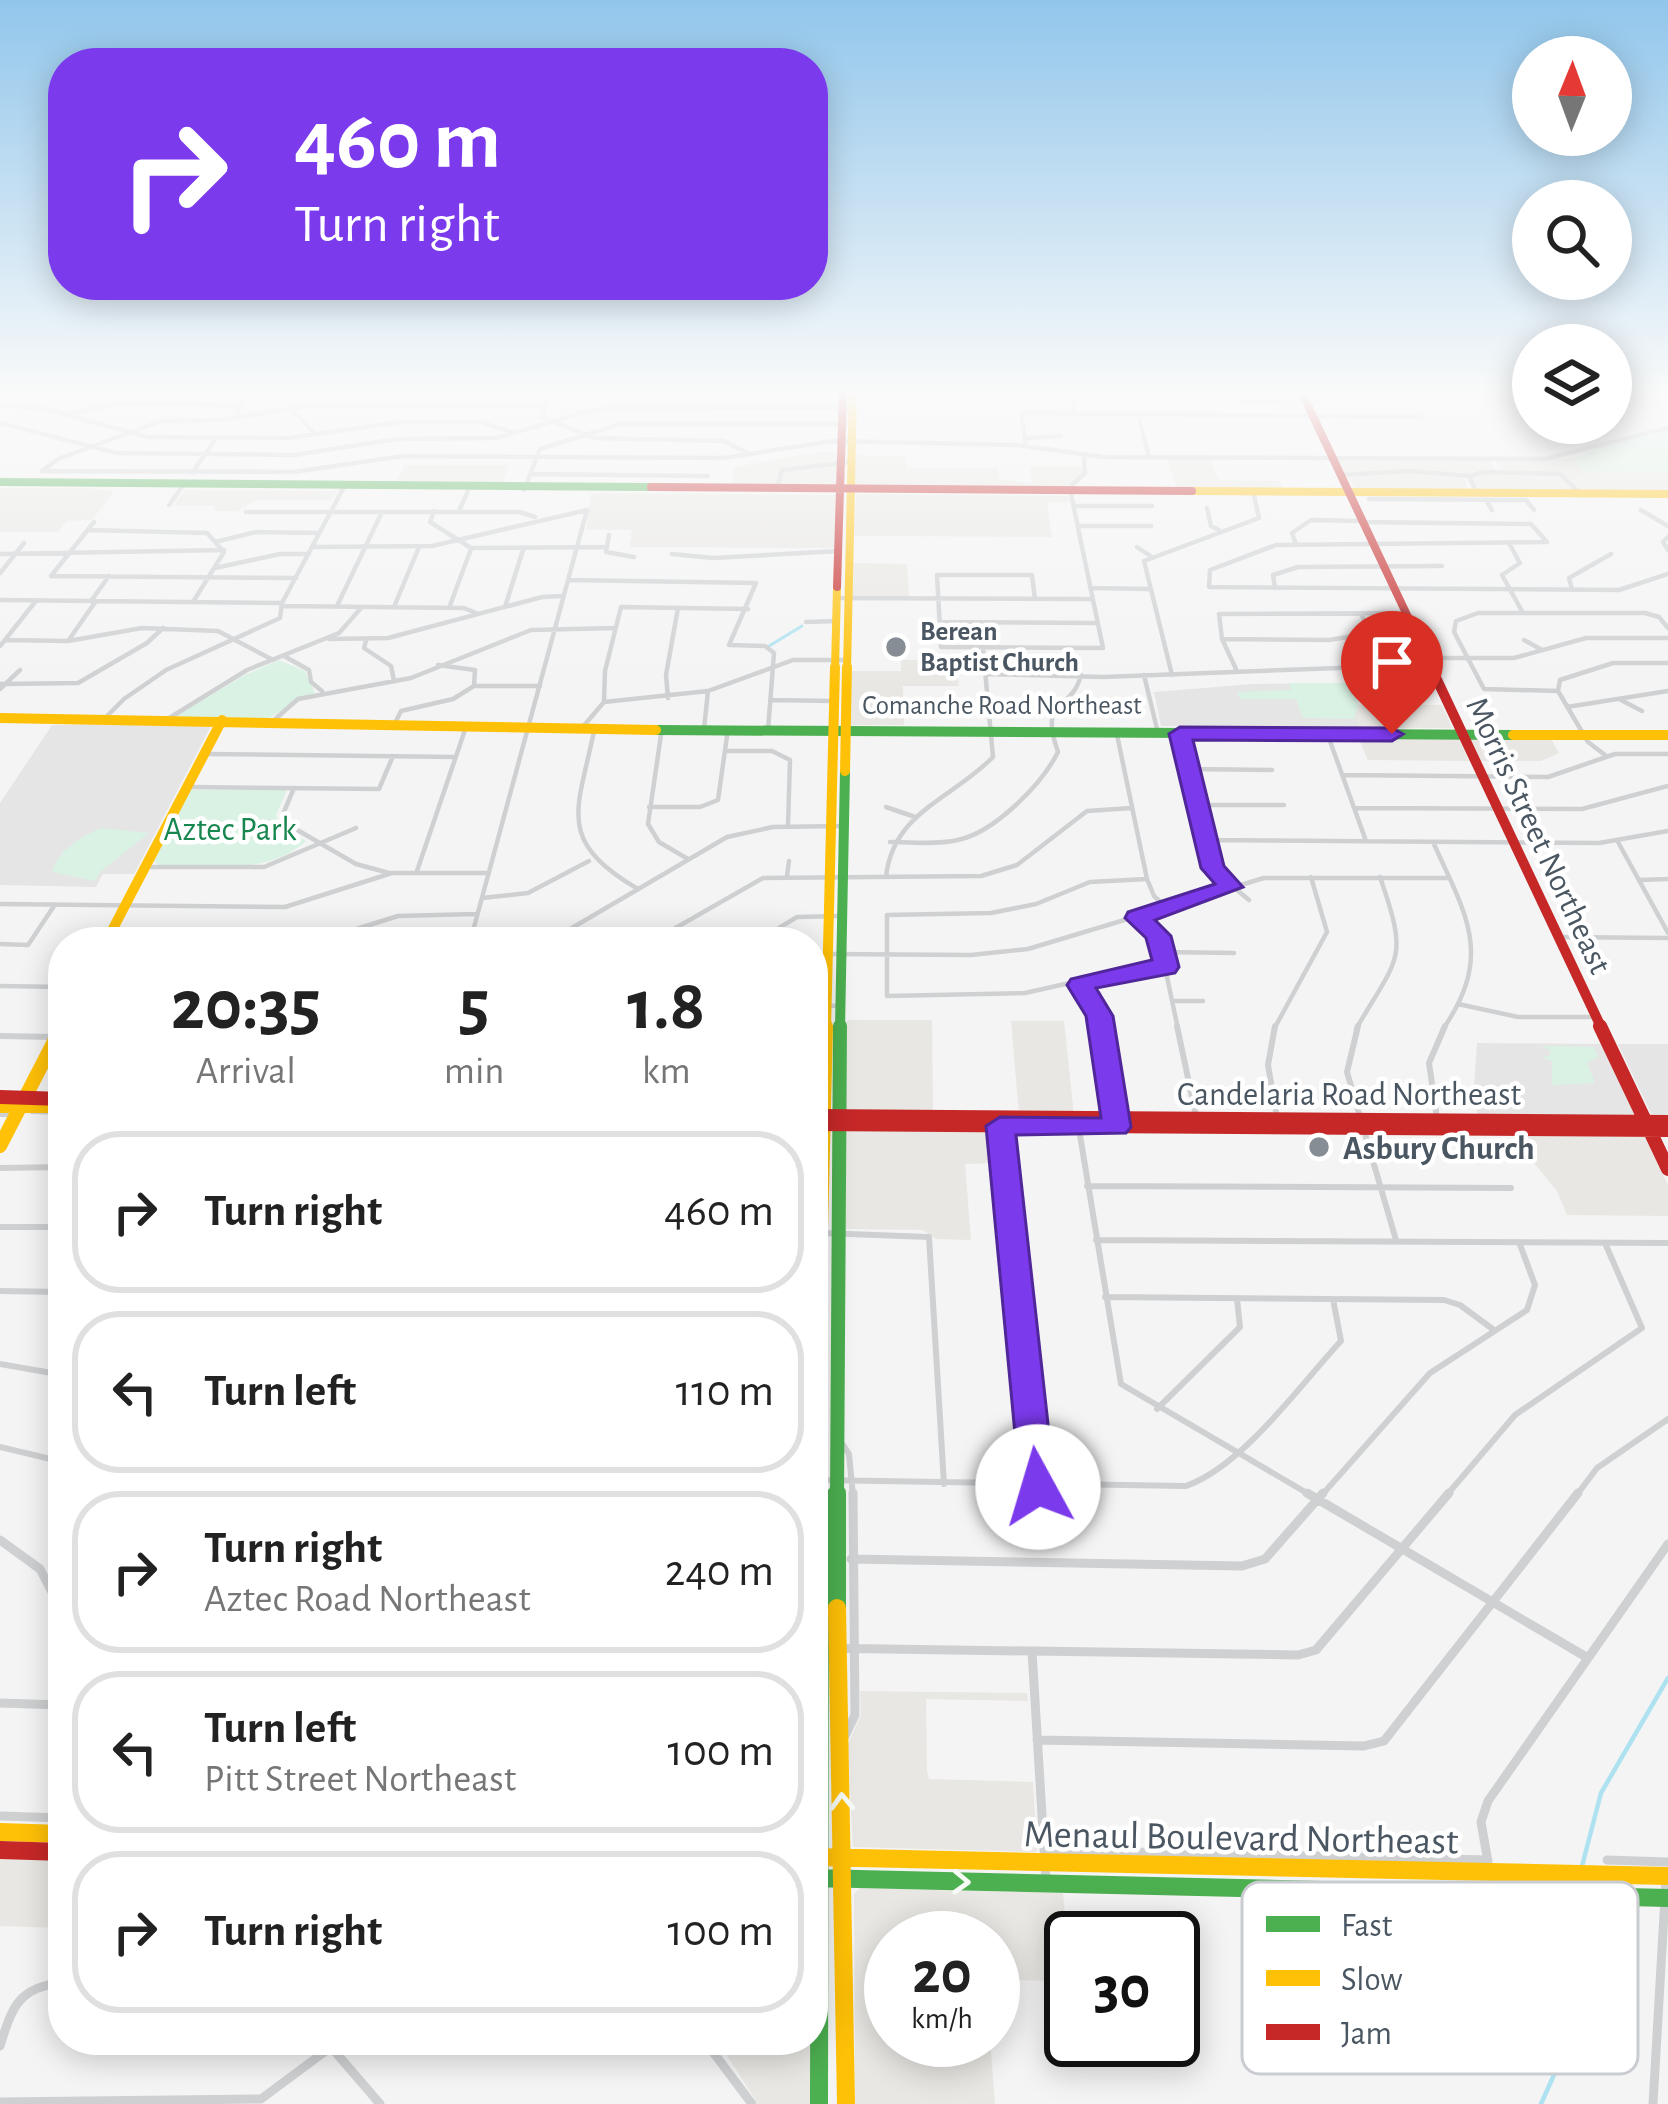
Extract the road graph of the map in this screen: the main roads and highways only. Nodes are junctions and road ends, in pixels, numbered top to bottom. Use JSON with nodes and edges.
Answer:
{"nodes":[{"id":1,"x":845,"y":491,"type":"edge"},
{"id":2,"x":845,"y":491,"type":"edge"},
{"id":3,"x":890,"y":491,"type":"edge"},
{"id":4,"x":1347,"y":491,"type":"edge"},
{"id":5,"x":1348,"y":494,"type":"junction"},
{"id":6,"x":1668,"y":496,"type":"edge"},
{"id":7,"x":1480,"y":497,"type":"junction"},
{"id":8,"x":842,"y":598,"type":"junction"},
{"id":9,"x":841,"y":660,"type":"junction"},
{"id":10,"x":0,"y":720,"type":"edge"},
{"id":11,"x":103,"y":721,"type":"junction"},
{"id":12,"x":221,"y":722,"type":"junction"},
{"id":13,"x":839,"y":730,"type":"junction"},
{"id":14,"x":1462,"y":732,"type":"junction"},
{"id":15,"x":1668,"y":733,"type":"edge"},
{"id":16,"x":114,"y":927,"type":"edge"},
{"id":17,"x":828,"y":993,"type":"edge"},
{"id":18,"x":48,"y":1057,"type":"edge"},
{"id":19,"x":26,"y":1105,"type":"junction"},
{"id":20,"x":48,"y":1106,"type":"edge"},
{"id":21,"x":1,"y":1108,"type":"edge"},
{"id":22,"x":828,"y":1120,"type":"edge"},
{"id":23,"x":1647,"y":1126,"type":"junction"},
{"id":24,"x":1668,"y":1126,"type":"edge"},
{"id":25,"x":0,"y":1146,"type":"edge"},
{"id":26,"x":828,"y":1146,"type":"edge"},
{"id":27,"x":1668,"y":1169,"type":"edge"},
{"id":28,"x":0,"y":1832,"type":"edge"},
{"id":29,"x":48,"y":1834,"type":"edge"},
{"id":30,"x":0,"y":1850,"type":"edge"},
{"id":31,"x":48,"y":1852,"type":"edge"},
{"id":32,"x":828,"y":1857,"type":"edge"},
{"id":33,"x":844,"y":1857,"type":"junction"},
{"id":34,"x":1667,"y":1876,"type":"edge"},
{"id":35,"x":828,"y":1878,"type":"edge"},
{"id":36,"x":844,"y":1878,"type":"junction"},
{"id":37,"x":1242,"y":1889,"type":"edge"},
{"id":38,"x":828,"y":2014,"type":"edge"},
{"id":39,"x":845,"y":2014,"type":"junction"},
{"id":40,"x":820,"y":2055,"type":"edge"},
{"id":41,"x":819,"y":2104,"type":"edge"},
{"id":42,"x":846,"y":2104,"type":"edge"}],
"edges":[{"from":1,"to":8,"type":"main road"},
{"from":2,"to":8,"type":"main road"},
{"from":3,"to":5,"type":"main road"},
{"from":4,"to":5,"type":"main road","name":"Morris Street Northeast"},
{"from":5,"to":7,"type":"main road"},
{"from":5,"to":7,"type":"main road"},
{"from":5,"to":14,"type":"main road","name":"Morris Street Northeast"},
{"from":6,"to":7,"type":"main road"},
{"from":8,"to":9,"type":"main road"},
{"from":8,"to":9,"type":"main road"},
{"from":9,"to":13,"type":"main road"},
{"from":10,"to":11,"type":"main road","name":"Comanche Road Northeast"},
{"from":11,"to":12,"type":"main road","name":"Comanche Road Northeast"},
{"from":11,"to":12,"type":"main road","name":"Comanche Road Northeast"},
{"from":12,"to":13,"type":"main road","name":"Comanche Road Northeast"},
{"from":12,"to":16,"type":"main road"},
{"from":13,"to":14,"type":"main road","name":"Comanche Road Northeast"},
{"from":13,"to":17,"type":"main road"},
{"from":14,"to":15,"type":"main road","name":"Comanche Road Northeast"},
{"from":14,"to":23,"type":"main road","name":"Morris Street Northeast"},
{"from":18,"to":19,"type":"main road"},
{"from":19,"to":20,"type":"main road"},
{"from":19,"to":21,"type":"main road"},
{"from":19,"to":25,"type":"main road"},
{"from":22,"to":23,"type":"main road","name":"Candelaria Road Northeast"},
{"from":23,"to":24,"type":"main road","name":"Candelaria Road Northeast"},
{"from":23,"to":27,"type":"main road","name":"Morris Street Northeast"},
{"from":33,"to":26,"type":"main road","one_way":true},
{"from":28,"to":29,"type":"main road"},
{"from":30,"to":31,"type":"main road"},
{"from":32,"to":33,"type":"main road","name":"Menaul Boulevard Northeast"},
{"from":33,"to":34,"type":"main road","name":"Menaul Boulevard Northeast"},
{"from":33,"to":36,"type":"main road"},
{"from":35,"to":36,"type":"main road","name":"Menaul Boulevard Northeast"},
{"from":36,"to":37,"type":"main road","name":"Menaul Boulevard Northeast","one_way":true},
{"from":36,"to":39,"type":"main road"},
{"from":38,"to":39,"type":"main road"},
{"from":39,"to":42,"type":"main road"},
{"from":40,"to":41,"type":"main road"}]}
